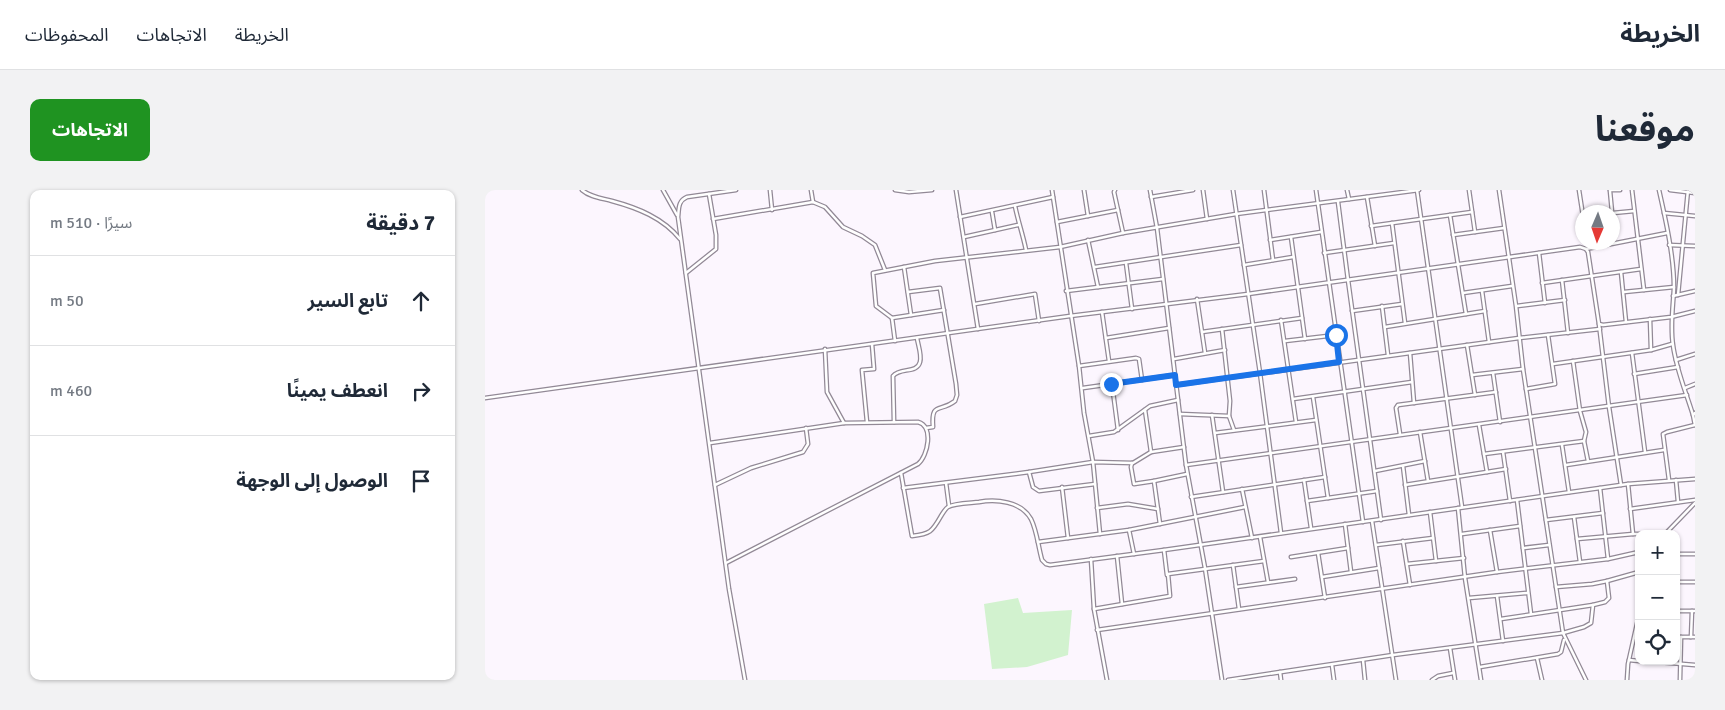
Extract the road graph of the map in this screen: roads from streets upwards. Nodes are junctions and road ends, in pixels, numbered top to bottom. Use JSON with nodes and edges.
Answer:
{"nodes":[{"id":1,"x":582,"y":190,"type":"edge"},
{"id":2,"x":663,"y":190,"type":"edge"},
{"id":3,"x":736,"y":190,"type":"edge"},
{"id":4,"x":770,"y":190,"type":"edge"},
{"id":5,"x":811,"y":190,"type":"edge"},
{"id":6,"x":895,"y":190,"type":"edge"},
{"id":7,"x":928,"y":190,"type":"edge"},
{"id":8,"x":932,"y":190,"type":"edge"},
{"id":9,"x":956,"y":190,"type":"edge"},
{"id":10,"x":1052,"y":190,"type":"edge"},
{"id":11,"x":1084,"y":190,"type":"edge"},
{"id":12,"x":1115,"y":190,"type":"edge"},
{"id":13,"x":1150,"y":190,"type":"edge"},
{"id":14,"x":1193,"y":190,"type":"edge"},
{"id":15,"x":1203,"y":190,"type":"edge"},
{"id":16,"x":1233,"y":190,"type":"edge"},
{"id":17,"x":1264,"y":190,"type":"edge"},
{"id":18,"x":1316,"y":190,"type":"edge"},
{"id":19,"x":1347,"y":190,"type":"edge"},
{"id":20,"x":1418,"y":190,"type":"edge"},
{"id":21,"x":1469,"y":190,"type":"edge"},
{"id":22,"x":1499,"y":190,"type":"edge"},
{"id":23,"x":1579,"y":190,"type":"edge"},
{"id":24,"x":1620,"y":190,"type":"edge"},
{"id":25,"x":1632,"y":190,"type":"edge"},
{"id":26,"x":1659,"y":190,"type":"edge"},
{"id":27,"x":1670,"y":190,"type":"edge"},
{"id":28,"x":1183,"y":191,"type":"edge"},
{"id":29,"x":1397,"y":191,"type":"edge"},
{"id":30,"x":1610,"y":191,"type":"edge"},
{"id":31,"x":1688,"y":191,"type":"edge"},
{"id":32,"x":715,"y":192,"type":"edge"},
{"id":33,"x":1695,"y":193,"type":"edge"},
{"id":34,"x":709,"y":194,"type":"junction"},
{"id":35,"x":1053,"y":197,"type":"junction"},
{"id":36,"x":1151,"y":197,"type":"junction"},
{"id":37,"x":1367,"y":197,"type":"junction"},
{"id":38,"x":1349,"y":200,"type":"junction"},
{"id":39,"x":1338,"y":201,"type":"junction"},
{"id":40,"x":813,"y":202,"type":"junction"},
{"id":41,"x":1318,"y":204,"type":"junction"},
{"id":42,"x":1581,"y":205,"type":"edge"},
{"id":43,"x":1611,"y":205,"type":"edge"},
{"id":44,"x":1015,"y":206,"type":"junction"},
{"id":45,"x":772,"y":210,"type":"junction"},
{"id":46,"x":1118,"y":210,"type":"junction"},
{"id":47,"x":1266,"y":210,"type":"junction"},
{"id":48,"x":1634,"y":210,"type":"junction"},
{"id":49,"x":991,"y":211,"type":"junction"},
{"id":50,"x":1471,"y":212,"type":"junction"},
{"id":51,"x":1620,"y":212,"type":"edge"},
{"id":52,"x":1664,"y":213,"type":"junction"},
{"id":53,"x":1236,"y":214,"type":"junction"},
{"id":54,"x":1449,"y":215,"type":"junction"},
{"id":55,"x":1685,"y":215,"type":"junction"},
{"id":56,"x":1088,"y":216,"type":"junction"},
{"id":57,"x":1695,"y":216,"type":"edge"},
{"id":58,"x":678,"y":217,"type":"junction"},
{"id":59,"x":960,"y":217,"type":"junction"},
{"id":60,"x":1421,"y":218,"type":"junction"},
{"id":61,"x":713,"y":219,"type":"junction"},
{"id":62,"x":1207,"y":219,"type":"junction"},
{"id":63,"x":1057,"y":222,"type":"junction"},
{"id":64,"x":1392,"y":223,"type":"junction"},
{"id":65,"x":1018,"y":225,"type":"junction"},
{"id":66,"x":1371,"y":226,"type":"junction"},
{"id":67,"x":1157,"y":228,"type":"junction"},
{"id":68,"x":1504,"y":228,"type":"junction"},
{"id":69,"x":995,"y":230,"type":"junction"},
{"id":70,"x":1321,"y":232,"type":"junction"},
{"id":71,"x":1475,"y":232,"type":"junction"},
{"id":72,"x":1123,"y":233,"type":"junction"},
{"id":73,"x":1667,"y":234,"type":"junction"},
{"id":74,"x":1453,"y":235,"type":"junction"},
{"id":75,"x":964,"y":237,"type":"junction"},
{"id":76,"x":1291,"y":237,"type":"junction"},
{"id":77,"x":681,"y":240,"type":"junction"},
{"id":78,"x":1088,"y":240,"type":"junction"},
{"id":79,"x":1270,"y":240,"type":"junction"},
{"id":80,"x":1637,"y":240,"type":"junction"},
{"id":81,"x":1394,"y":243,"type":"junction"},
{"id":82,"x":1620,"y":243,"type":"edge"},
{"id":83,"x":1241,"y":244,"type":"junction"},
{"id":84,"x":1669,"y":245,"type":"junction"},
{"id":85,"x":1683,"y":245,"type":"junction"},
{"id":86,"x":1059,"y":246,"type":"junction"},
{"id":87,"x":1375,"y":246,"type":"junction"},
{"id":88,"x":1695,"y":246,"type":"edge"},
{"id":89,"x":1575,"y":249,"type":"edge"},
{"id":90,"x":1026,"y":250,"type":"junction"},
{"id":91,"x":1343,"y":250,"type":"junction"},
{"id":92,"x":1588,"y":250,"type":"edge"},
{"id":93,"x":1324,"y":253,"type":"junction"},
{"id":94,"x":1539,"y":253,"type":"junction"},
{"id":95,"x":967,"y":257,"type":"junction"},
{"id":96,"x":1160,"y":257,"type":"junction"},
{"id":97,"x":1293,"y":257,"type":"junction"},
{"id":98,"x":1508,"y":258,"type":"junction"},
{"id":99,"x":1273,"y":260,"type":"junction"},
{"id":100,"x":1126,"y":263,"type":"junction"},
{"id":101,"x":1244,"y":265,"type":"junction"},
{"id":102,"x":1458,"y":265,"type":"junction"},
{"id":103,"x":904,"y":267,"type":"junction"},
{"id":104,"x":1095,"y":267,"type":"junction"},
{"id":105,"x":1428,"y":269,"type":"junction"},
{"id":106,"x":1641,"y":269,"type":"junction"},
{"id":107,"x":885,"y":270,"type":"junction"},
{"id":108,"x":1621,"y":272,"type":"junction"},
{"id":109,"x":1397,"y":273,"type":"junction"},
{"id":110,"x":686,"y":274,"type":"junction"},
{"id":111,"x":1591,"y":276,"type":"junction"},
{"id":112,"x":1163,"y":279,"type":"junction"},
{"id":113,"x":1347,"y":280,"type":"junction"},
{"id":114,"x":1562,"y":280,"type":"junction"},
{"id":115,"x":1129,"y":283,"type":"junction"},
{"id":116,"x":1329,"y":283,"type":"junction"},
{"id":117,"x":1542,"y":283,"type":"junction"},
{"id":118,"x":1513,"y":286,"type":"junction"},
{"id":119,"x":1098,"y":287,"type":"junction"},
{"id":120,"x":1298,"y":287,"type":"junction"},
{"id":121,"x":1674,"y":287,"type":"junction"},
{"id":122,"x":1481,"y":290,"type":"junction"},
{"id":123,"x":1644,"y":290,"type":"junction"},
{"id":124,"x":1066,"y":291,"type":"junction"},
{"id":125,"x":1695,"y":291,"type":"edge"},
{"id":126,"x":908,"y":292,"type":"junction"},
{"id":127,"x":1623,"y":292,"type":"junction"},
{"id":128,"x":1463,"y":293,"type":"junction"},
{"id":129,"x":1248,"y":294,"type":"junction"},
{"id":130,"x":1678,"y":295,"type":"junction"},
{"id":131,"x":1673,"y":296,"type":"junction"},
{"id":132,"x":1197,"y":299,"type":"junction"},
{"id":133,"x":1565,"y":300,"type":"junction"},
{"id":134,"x":1545,"y":303,"type":"junction"},
{"id":135,"x":975,"y":304,"type":"junction"},
{"id":136,"x":1166,"y":304,"type":"junction"},
{"id":137,"x":1402,"y":304,"type":"junction"},
{"id":138,"x":1383,"y":306,"type":"junction"},
{"id":139,"x":1516,"y":306,"type":"junction"},
{"id":140,"x":1132,"y":309,"type":"junction"},
{"id":141,"x":944,"y":310,"type":"junction"},
{"id":142,"x":1352,"y":311,"type":"junction"},
{"id":143,"x":1485,"y":311,"type":"junction"},
{"id":144,"x":1695,"y":311,"type":"edge"},
{"id":145,"x":1102,"y":312,"type":"junction"},
{"id":146,"x":1466,"y":314,"type":"junction"},
{"id":147,"x":911,"y":315,"type":"junction"},
{"id":148,"x":1070,"y":316,"type":"junction"},
{"id":149,"x":1671,"y":317,"type":"junction"},
{"id":150,"x":892,"y":318,"type":"junction"},
{"id":151,"x":1302,"y":318,"type":"junction"},
{"id":152,"x":1435,"y":319,"type":"junction"},
{"id":153,"x":1650,"y":319,"type":"junction"},
{"id":154,"x":1281,"y":320,"type":"junction"},
{"id":155,"x":1039,"y":321,"type":"junction"},
{"id":156,"x":1626,"y":322,"type":"junction"},
{"id":157,"x":1253,"y":324,"type":"junction"},
{"id":158,"x":1405,"y":324,"type":"junction"},
{"id":159,"x":1599,"y":324,"type":"junction"},
{"id":160,"x":1385,"y":327,"type":"junction"},
{"id":161,"x":1169,"y":328,"type":"junction"},
{"id":162,"x":979,"y":329,"type":"junction"},
{"id":163,"x":1222,"y":329,"type":"junction"},
{"id":164,"x":1600,"y":329,"type":"junction"},
{"id":165,"x":1202,"y":332,"type":"junction"},
{"id":166,"x":948,"y":333,"type":"junction"},
{"id":167,"x":1568,"y":333,"type":"junction"},
{"id":168,"x":1336,"y":335,"type":"junction"},
{"id":169,"x":1548,"y":335,"type":"junction"},
{"id":170,"x":917,"y":338,"type":"junction"},
{"id":171,"x":1106,"y":338,"type":"junction"},
{"id":172,"x":1519,"y":338,"type":"junction"},
{"id":173,"x":1305,"y":339,"type":"junction"},
{"id":174,"x":895,"y":341,"type":"junction"},
{"id":175,"x":1285,"y":342,"type":"junction"},
{"id":176,"x":1489,"y":342,"type":"junction"},
{"id":177,"x":872,"y":344,"type":"junction"},
{"id":178,"x":1672,"y":344,"type":"junction"},
{"id":179,"x":1467,"y":345,"type":"junction"},
{"id":180,"x":825,"y":349,"type":"junction"},
{"id":181,"x":1439,"y":349,"type":"junction"},
{"id":182,"x":1225,"y":350,"type":"junction"},
{"id":183,"x":1651,"y":350,"type":"junction"},
{"id":184,"x":1205,"y":353,"type":"junction"},
{"id":185,"x":1410,"y":353,"type":"junction"},
{"id":186,"x":1632,"y":353,"type":"junction"},
{"id":187,"x":1695,"y":354,"type":"edge"},
{"id":188,"x":1388,"y":355,"type":"junction"},
{"id":189,"x":1603,"y":357,"type":"junction"},
{"id":190,"x":1174,"y":359,"type":"junction"},
{"id":191,"x":1359,"y":359,"type":"junction"},
{"id":192,"x":1676,"y":360,"type":"junction"},
{"id":193,"x":1109,"y":361,"type":"junction"},
{"id":194,"x":1573,"y":361,"type":"junction"},
{"id":195,"x":1339,"y":362,"type":"junction"},
{"id":196,"x":1553,"y":364,"type":"junction"},
{"id":197,"x":1079,"y":366,"type":"junction"},
{"id":198,"x":1678,"y":367,"type":"junction"},
{"id":199,"x":699,"y":368,"type":"junction"},
{"id":200,"x":1289,"y":369,"type":"junction"},
{"id":201,"x":1523,"y":369,"type":"junction"},
{"id":202,"x":1493,"y":372,"type":"junction"},
{"id":203,"x":1260,"y":373,"type":"junction"},
{"id":204,"x":1634,"y":374,"type":"junction"},
{"id":205,"x":1175,"y":375,"type":"junction"},
{"id":206,"x":1472,"y":375,"type":"junction"},
{"id":207,"x":1228,"y":377,"type":"junction"},
{"id":208,"x":1142,"y":380,"type":"junction"},
{"id":209,"x":1412,"y":382,"type":"junction"},
{"id":210,"x":1111,"y":384,"type":"junction"},
{"id":211,"x":1695,"y":384,"type":"edge"},
{"id":212,"x":1176,"y":385,"type":"junction"},
{"id":213,"x":1082,"y":388,"type":"junction"},
{"id":214,"x":1526,"y":388,"type":"junction"},
{"id":215,"x":1685,"y":388,"type":"junction"},
{"id":216,"x":1363,"y":389,"type":"junction"},
{"id":217,"x":1344,"y":392,"type":"junction"},
{"id":218,"x":1496,"y":392,"type":"junction"},
{"id":219,"x":1475,"y":395,"type":"junction"},
{"id":220,"x":1687,"y":395,"type":"junction"},
{"id":221,"x":1313,"y":397,"type":"junction"},
{"id":222,"x":485,"y":398,"type":"edge"},
{"id":223,"x":1446,"y":398,"type":"junction"},
{"id":224,"x":1178,"y":400,"type":"junction"},
{"id":225,"x":1293,"y":400,"type":"junction"},
{"id":226,"x":1639,"y":402,"type":"junction"},
{"id":227,"x":1415,"y":403,"type":"junction"},
{"id":228,"x":1609,"y":407,"type":"junction"},
{"id":229,"x":1145,"y":410,"type":"junction"},
{"id":230,"x":1580,"y":411,"type":"junction"},
{"id":231,"x":1180,"y":414,"type":"junction"},
{"id":232,"x":1694,"y":414,"type":"edge"},
{"id":233,"x":1212,"y":415,"type":"junction"},
{"id":234,"x":1229,"y":416,"type":"junction"},
{"id":235,"x":1530,"y":417,"type":"junction"},
{"id":236,"x":1316,"y":420,"type":"junction"},
{"id":237,"x":867,"y":422,"type":"junction"},
{"id":238,"x":894,"y":422,"type":"junction"},
{"id":239,"x":1296,"y":422,"type":"junction"},
{"id":240,"x":1500,"y":422,"type":"junction"},
{"id":241,"x":845,"y":423,"type":"junction"},
{"id":242,"x":1479,"y":425,"type":"junction"},
{"id":243,"x":1695,"y":425,"type":"edge"},
{"id":244,"x":1266,"y":426,"type":"junction"},
{"id":245,"x":806,"y":428,"type":"junction"},
{"id":246,"x":926,"y":428,"type":"junction"},
{"id":247,"x":1450,"y":429,"type":"junction"},
{"id":248,"x":1118,"y":430,"type":"junction"},
{"id":249,"x":1235,"y":430,"type":"junction"},
{"id":250,"x":1420,"y":432,"type":"junction"},
{"id":251,"x":1215,"y":433,"type":"junction"},
{"id":252,"x":1400,"y":435,"type":"junction"},
{"id":253,"x":1089,"y":436,"type":"junction"},
{"id":254,"x":1370,"y":439,"type":"junction"},
{"id":255,"x":1584,"y":441,"type":"junction"},
{"id":256,"x":1351,"y":442,"type":"junction"},
{"id":257,"x":710,"y":443,"type":"junction"},
{"id":258,"x":1562,"y":445,"type":"junction"},
{"id":259,"x":1184,"y":447,"type":"junction"},
{"id":260,"x":1321,"y":447,"type":"junction"},
{"id":261,"x":1535,"y":448,"type":"junction"},
{"id":262,"x":1664,"y":450,"type":"junction"},
{"id":263,"x":1151,"y":452,"type":"junction"},
{"id":264,"x":1503,"y":452,"type":"junction"},
{"id":265,"x":1645,"y":452,"type":"junction"},
{"id":266,"x":1269,"y":454,"type":"junction"},
{"id":267,"x":1484,"y":454,"type":"junction"},
{"id":268,"x":1616,"y":457,"type":"junction"},
{"id":269,"x":1219,"y":461,"type":"junction"},
{"id":270,"x":1425,"y":461,"type":"junction"},
{"id":271,"x":1587,"y":461,"type":"junction"},
{"id":272,"x":1093,"y":462,"type":"junction"},
{"id":273,"x":1133,"y":463,"type":"junction"},
{"id":274,"x":1186,"y":465,"type":"junction"},
{"id":275,"x":1566,"y":465,"type":"junction"},
{"id":276,"x":1403,"y":466,"type":"junction"},
{"id":277,"x":1505,"y":469,"type":"junction"},
{"id":278,"x":1374,"y":471,"type":"junction"},
{"id":279,"x":1029,"y":472,"type":"junction"},
{"id":280,"x":1487,"y":472,"type":"junction"},
{"id":281,"x":901,"y":473,"type":"junction"},
{"id":282,"x":1187,"y":474,"type":"junction"},
{"id":283,"x":1325,"y":477,"type":"junction"},
{"id":284,"x":1457,"y":477,"type":"junction"},
{"id":285,"x":1695,"y":479,"type":"edge"},
{"id":286,"x":1304,"y":480,"type":"junction"},
{"id":287,"x":1669,"y":480,"type":"junction"},
{"id":288,"x":1676,"y":480,"type":"junction"},
{"id":289,"x":1154,"y":481,"type":"junction"},
{"id":290,"x":1428,"y":481,"type":"junction"},
{"id":291,"x":946,"y":483,"type":"junction"},
{"id":292,"x":1095,"y":484,"type":"junction"},
{"id":293,"x":1275,"y":484,"type":"junction"},
{"id":294,"x":1628,"y":484,"type":"junction"},
{"id":295,"x":715,"y":485,"type":"junction"},
{"id":296,"x":1405,"y":485,"type":"junction"},
{"id":297,"x":1621,"y":485,"type":"junction"},
{"id":298,"x":903,"y":488,"type":"junction"},
{"id":299,"x":1062,"y":488,"type":"junction"},
{"id":300,"x":1600,"y":488,"type":"junction"},
{"id":301,"x":1242,"y":489,"type":"junction"},
{"id":302,"x":1377,"y":491,"type":"junction"},
{"id":303,"x":1223,"y":492,"type":"junction"},
{"id":304,"x":1569,"y":492,"type":"junction"},
{"id":305,"x":1359,"y":494,"type":"junction"},
{"id":306,"x":1543,"y":496,"type":"junction"},
{"id":307,"x":1191,"y":497,"type":"junction"},
{"id":308,"x":1328,"y":498,"type":"junction"},
{"id":309,"x":1517,"y":500,"type":"junction"},
{"id":310,"x":1307,"y":501,"type":"junction"},
{"id":311,"x":1510,"y":501,"type":"junction"},
{"id":312,"x":1695,"y":501,"type":"edge"},
{"id":313,"x":1678,"y":502,"type":"junction"},
{"id":314,"x":949,"y":506,"type":"junction"},
{"id":315,"x":1245,"y":507,"type":"junction"},
{"id":316,"x":1460,"y":507,"type":"junction"},
{"id":317,"x":1097,"y":508,"type":"junction"},
{"id":318,"x":1158,"y":509,"type":"junction"},
{"id":319,"x":1630,"y":509,"type":"junction"},
{"id":320,"x":1430,"y":512,"type":"junction"},
{"id":321,"x":1603,"y":513,"type":"junction"},
{"id":322,"x":1409,"y":515,"type":"junction"},
{"id":323,"x":1195,"y":517,"type":"junction"},
{"id":324,"x":1574,"y":517,"type":"junction"},
{"id":325,"x":1381,"y":520,"type":"junction"},
{"id":326,"x":1546,"y":520,"type":"junction"},
{"id":327,"x":1373,"y":521,"type":"junction"},
{"id":328,"x":1363,"y":522,"type":"junction"},
{"id":329,"x":1160,"y":524,"type":"junction"},
{"id":330,"x":1345,"y":524,"type":"junction"},
{"id":331,"x":1520,"y":526,"type":"junction"},
{"id":332,"x":1311,"y":528,"type":"junction"},
{"id":333,"x":1129,"y":530,"type":"junction"},
{"id":334,"x":1490,"y":530,"type":"junction"},
{"id":335,"x":1670,"y":530,"type":"edge"},
{"id":336,"x":1100,"y":534,"type":"junction"},
{"id":337,"x":1281,"y":534,"type":"junction"},
{"id":338,"x":1461,"y":534,"type":"junction"},
{"id":339,"x":1633,"y":534,"type":"joint"},
{"id":340,"x":1260,"y":537,"type":"junction"},
{"id":341,"x":1605,"y":537,"type":"junction"},
{"id":342,"x":1068,"y":538,"type":"junction"},
{"id":343,"x":1252,"y":538,"type":"junction"},
{"id":344,"x":1433,"y":538,"type":"junction"},
{"id":345,"x":1577,"y":539,"type":"junction"},
{"id":346,"x":1403,"y":541,"type":"junction"},
{"id":347,"x":1038,"y":542,"type":"junction"},
{"id":348,"x":1201,"y":545,"type":"junction"},
{"id":349,"x":1376,"y":545,"type":"junction"},
{"id":350,"x":1549,"y":545,"type":"junction"},
{"id":351,"x":1348,"y":548,"type":"junction"},
{"id":352,"x":1523,"y":548,"type":"junction"},
{"id":353,"x":1164,"y":550,"type":"junction"},
{"id":354,"x":1318,"y":553,"type":"junction"},
{"id":355,"x":1635,"y":553,"type":"edge"},
{"id":356,"x":1134,"y":554,"type":"junction"},
{"id":357,"x":1695,"y":554,"type":"edge"},
{"id":358,"x":1680,"y":555,"type":"edge"},
{"id":359,"x":1117,"y":556,"type":"junction"},
{"id":360,"x":1291,"y":557,"type":"dead end"},
{"id":361,"x":1464,"y":558,"type":"junction"},
{"id":362,"x":1608,"y":558,"type":"junction"},
{"id":363,"x":1091,"y":559,"type":"junction"},
{"id":364,"x":1264,"y":561,"type":"junction"},
{"id":365,"x":1436,"y":561,"type":"junction"},
{"id":366,"x":1580,"y":562,"type":"junction"},
{"id":367,"x":726,"y":564,"type":"junction"},
{"id":368,"x":1407,"y":564,"type":"junction"},
{"id":369,"x":1233,"y":565,"type":"junction"},
{"id":370,"x":1552,"y":565,"type":"junction"},
{"id":371,"x":1205,"y":568,"type":"junction"},
{"id":372,"x":1379,"y":568,"type":"junction"},
{"id":373,"x":1525,"y":569,"type":"junction"},
{"id":374,"x":1351,"y":572,"type":"junction"},
{"id":375,"x":1497,"y":572,"type":"junction"},
{"id":376,"x":1635,"y":573,"type":"edge"},
{"id":377,"x":1322,"y":577,"type":"junction"},
{"id":378,"x":1465,"y":578,"type":"junction"},
{"id":379,"x":1295,"y":579,"type":"dead end"},
{"id":380,"x":1607,"y":581,"type":"junction"},
{"id":381,"x":1268,"y":582,"type":"junction"},
{"id":382,"x":1680,"y":582,"type":"edge"},
{"id":383,"x":1695,"y":582,"type":"edge"},
{"id":384,"x":1410,"y":585,"type":"junction"},
{"id":385,"x":1236,"y":587,"type":"junction"},
{"id":386,"x":1555,"y":587,"type":"junction"},
{"id":387,"x":1383,"y":590,"type":"junction"},
{"id":388,"x":1528,"y":593,"type":"junction"},
{"id":389,"x":1170,"y":596,"type":"junction"},
{"id":390,"x":1497,"y":596,"type":"junction"},
{"id":391,"x":1325,"y":598,"type":"junction"},
{"id":392,"x":1469,"y":598,"type":"junction"},
{"id":393,"x":1122,"y":604,"type":"junction"},
{"id":394,"x":1593,"y":605,"type":"junction"},
{"id":395,"x":1094,"y":609,"type":"junction"},
{"id":396,"x":1239,"y":609,"type":"junction"},
{"id":397,"x":1559,"y":610,"type":"junction"},
{"id":398,"x":1680,"y":611,"type":"edge"},
{"id":399,"x":1693,"y":611,"type":"edge"},
{"id":400,"x":1212,"y":613,"type":"junction"},
{"id":401,"x":1531,"y":614,"type":"junction"},
{"id":402,"x":1501,"y":619,"type":"junction"},
{"id":403,"x":1097,"y":630,"type":"junction"},
{"id":404,"x":1563,"y":633,"type":"junction"},
{"id":405,"x":1681,"y":637,"type":"joint"},
{"id":406,"x":1691,"y":637,"type":"junction"},
{"id":407,"x":1695,"y":637,"type":"edge"},
{"id":408,"x":1565,"y":638,"type":"junction"},
{"id":409,"x":1503,"y":641,"type":"junction"},
{"id":410,"x":1635,"y":642,"type":"edge"},
{"id":411,"x":1477,"y":644,"type":"junction"},
{"id":412,"x":1450,"y":648,"type":"junction"},
{"id":413,"x":1393,"y":656,"type":"junction"},
{"id":414,"x":1537,"y":658,"type":"junction"},
{"id":415,"x":1363,"y":660,"type":"junction"},
{"id":416,"x":1629,"y":660,"type":"junction"},
{"id":417,"x":1635,"y":660,"type":"edge"},
{"id":418,"x":1681,"y":664,"type":"junction"},
{"id":419,"x":1332,"y":665,"type":"junction"},
{"id":420,"x":1695,"y":665,"type":"edge"},
{"id":421,"x":1480,"y":667,"type":"junction"},
{"id":422,"x":1280,"y":672,"type":"junction"},
{"id":423,"x":1453,"y":672,"type":"junction"},
{"id":424,"x":745,"y":680,"type":"edge"},
{"id":425,"x":1107,"y":680,"type":"edge"},
{"id":426,"x":1222,"y":680,"type":"edge"},
{"id":427,"x":1228,"y":680,"type":"edge"},
{"id":428,"x":1281,"y":680,"type":"edge"},
{"id":429,"x":1335,"y":680,"type":"edge"},
{"id":430,"x":1365,"y":680,"type":"edge"},
{"id":431,"x":1396,"y":680,"type":"edge"},
{"id":432,"x":1432,"y":680,"type":"edge"},
{"id":433,"x":1455,"y":680,"type":"edge"},
{"id":434,"x":1481,"y":680,"type":"edge"},
{"id":435,"x":1542,"y":680,"type":"edge"},
{"id":436,"x":1586,"y":680,"type":"edge"},
{"id":437,"x":1627,"y":680,"type":"edge"},
{"id":438,"x":1680,"y":680,"type":"edge"}],
"edges":[{"from":1,"to":77,"type":"street"},
{"from":2,"to":58,"type":"street"},
{"from":3,"to":32,"type":"street"},
{"from":4,"to":45,"type":"street"},
{"from":5,"to":40,"type":"street"},
{"from":6,"to":7,"type":"street"},
{"from":7,"to":8,"type":"street"},
{"from":9,"to":59,"type":"street"},
{"from":10,"to":35,"type":"street"},
{"from":11,"to":56,"type":"street"},
{"from":12,"to":46,"type":"street"},
{"from":13,"to":36,"type":"street"},
{"from":14,"to":28,"type":"street"},
{"from":15,"to":62,"type":"street"},
{"from":16,"to":53,"type":"street"},
{"from":17,"to":47,"type":"street"},
{"from":18,"to":41,"type":"street"},
{"from":19,"to":38,"type":"street"},
{"from":20,"to":29,"type":"street"},
{"from":20,"to":60,"type":"street"},
{"from":21,"to":50,"type":"street"},
{"from":22,"to":68,"type":"street"},
{"from":23,"to":42,"type":"street"},
{"from":24,"to":30,"type":"street"},
{"from":25,"to":48,"type":"street"},
{"from":26,"to":52,"type":"street"},
{"from":27,"to":31,"type":"street"},
{"from":28,"to":36,"type":"street"},
{"from":29,"to":37,"type":"street"},
{"from":30,"to":43,"type":"street"},
{"from":31,"to":33,"type":"street"},
{"from":31,"to":55,"type":"street"},
{"from":32,"to":34,"type":"street"},
{"from":34,"to":58,"type":"street"},
{"from":34,"to":61,"type":"street"},
{"from":35,"to":44,"type":"street"},
{"from":35,"to":63,"type":"street"},
{"from":36,"to":67,"type":"street"},
{"from":37,"to":38,"type":"street"},
{"from":37,"to":66,"type":"street"},
{"from":38,"to":39,"type":"street"},
{"from":39,"to":41,"type":"street"},
{"from":39,"to":91,"type":"street"},
{"from":40,"to":45,"type":"street"},
{"from":40,"to":107,"type":"street"},
{"from":41,"to":47,"type":"street"},
{"from":41,"to":70,"type":"street"},
{"from":44,"to":49,"type":"street"},
{"from":44,"to":65,"type":"street"},
{"from":45,"to":61,"type":"street"},
{"from":46,"to":56,"type":"street"},
{"from":46,"to":72,"type":"street"},
{"from":47,"to":53,"type":"street"},
{"from":47,"to":79,"type":"street"},
{"from":48,"to":51,"type":"street"},
{"from":48,"to":80,"type":"street"},
{"from":49,"to":59,"type":"street"},
{"from":49,"to":69,"type":"street"},
{"from":50,"to":54,"type":"street"},
{"from":50,"to":71,"type":"street"},
{"from":52,"to":55,"type":"street"},
{"from":52,"to":73,"type":"street"},
{"from":53,"to":62,"type":"street"},
{"from":53,"to":83,"type":"street"},
{"from":54,"to":60,"type":"street"},
{"from":54,"to":74,"type":"street"},
{"from":55,"to":57,"type":"street"},
{"from":55,"to":85,"type":"street"},
{"from":56,"to":63,"type":"street"},
{"from":58,"to":77,"type":"street"},
{"from":59,"to":75,"type":"street"},
{"from":60,"to":64,"type":"street"},
{"from":60,"to":105,"type":"street"},
{"from":61,"to":110,"type":"street"},
{"from":62,"to":67,"type":"street"},
{"from":63,"to":86,"type":"street"},
{"from":64,"to":66,"type":"street"},
{"from":64,"to":81,"type":"street"},
{"from":65,"to":69,"type":"street"},
{"from":65,"to":90,"type":"street"},
{"from":66,"to":87,"type":"street"},
{"from":67,"to":72,"type":"street"},
{"from":67,"to":96,"type":"street"},
{"from":68,"to":71,"type":"street"},
{"from":68,"to":98,"type":"street"},
{"from":69,"to":75,"type":"street"},
{"from":70,"to":76,"type":"street"},
{"from":70,"to":93,"type":"street"},
{"from":71,"to":74,"type":"street"},
{"from":72,"to":78,"type":"street"},
{"from":73,"to":80,"type":"street"},
{"from":73,"to":84,"type":"street"},
{"from":74,"to":102,"type":"street"},
{"from":75,"to":95,"type":"street"},
{"from":76,"to":79,"type":"street"},
{"from":76,"to":97,"type":"street"},
{"from":77,"to":110,"type":"street"},
{"from":78,"to":86,"type":"street"},
{"from":78,"to":104,"type":"street"},
{"from":79,"to":99,"type":"street"},
{"from":80,"to":82,"type":"street"},
{"from":80,"to":106,"type":"street"},
{"from":81,"to":87,"type":"street"},
{"from":81,"to":109,"type":"street"},
{"from":83,"to":96,"type":"street"},
{"from":83,"to":101,"type":"street"},
{"from":84,"to":85,"type":"street"},
{"from":84,"to":121,"type":"street"},
{"from":85,"to":88,"type":"street"},
{"from":85,"to":130,"type":"street"},
{"from":86,"to":90,"type":"street"},
{"from":86,"to":124,"type":"street"},
{"from":87,"to":91,"type":"street"},
{"from":89,"to":94,"type":"street"},
{"from":90,"to":95,"type":"street"},
{"from":91,"to":93,"type":"street"},
{"from":91,"to":113,"type":"street"},
{"from":92,"to":111,"type":"street"},
{"from":93,"to":116,"type":"street"},
{"from":94,"to":98,"type":"street"},
{"from":94,"to":117,"type":"street"},
{"from":95,"to":103,"type":"street"},
{"from":95,"to":135,"type":"street"},
{"from":96,"to":100,"type":"street"},
{"from":96,"to":112,"type":"street"},
{"from":97,"to":99,"type":"street"},
{"from":97,"to":120,"type":"street"},
{"from":98,"to":102,"type":"street"},
{"from":98,"to":118,"type":"street"},
{"from":99,"to":101,"type":"street"},
{"from":100,"to":104,"type":"street"},
{"from":100,"to":115,"type":"street"},
{"from":101,"to":129,"type":"street"},
{"from":102,"to":105,"type":"street"},
{"from":102,"to":128,"type":"street"},
{"from":103,"to":107,"type":"street"},
{"from":103,"to":126,"type":"street"},
{"from":104,"to":119,"type":"street"},
{"from":105,"to":109,"type":"street"},
{"from":105,"to":152,"type":"street"},
{"from":106,"to":108,"type":"street"},
{"from":106,"to":123,"type":"street"},
{"from":107,"to":150,"type":"street"},
{"from":108,"to":111,"type":"street"},
{"from":108,"to":127,"type":"street"},
{"from":109,"to":113,"type":"street"},
{"from":109,"to":137,"type":"street"},
{"from":110,"to":199,"type":"street"},
{"from":111,"to":114,"type":"street"},
{"from":111,"to":159,"type":"street"},
{"from":112,"to":115,"type":"street"},
{"from":112,"to":136,"type":"street"},
{"from":113,"to":116,"type":"street"},
{"from":113,"to":142,"type":"street"},
{"from":114,"to":117,"type":"street"},
{"from":114,"to":133,"type":"street"},
{"from":115,"to":119,"type":"street"},
{"from":115,"to":140,"type":"street"},
{"from":116,"to":120,"type":"street"},
{"from":116,"to":168,"type":"street"},
{"from":117,"to":134,"type":"street"},
{"from":118,"to":122,"type":"street"},
{"from":118,"to":139,"type":"street"},
{"from":119,"to":124,"type":"street"},
{"from":120,"to":129,"type":"street"},
{"from":120,"to":151,"type":"street"},
{"from":121,"to":123,"type":"street"},
{"from":121,"to":131,"type":"street"},
{"from":122,"to":128,"type":"street"},
{"from":122,"to":143,"type":"street"},
{"from":123,"to":127,"type":"street"},
{"from":124,"to":148,"type":"street"},
{"from":125,"to":130,"type":"street"},
{"from":126,"to":141,"type":"street"},
{"from":126,"to":147,"type":"street"},
{"from":127,"to":156,"type":"street"},
{"from":128,"to":146,"type":"street"},
{"from":129,"to":132,"type":"street"},
{"from":129,"to":157,"type":"street"},
{"from":130,"to":131,"type":"street"},
{"from":131,"to":149,"type":"street"},
{"from":132,"to":136,"type":"street"},
{"from":132,"to":165,"type":"street"},
{"from":133,"to":134,"type":"street"},
{"from":133,"to":167,"type":"street"},
{"from":134,"to":139,"type":"street"},
{"from":135,"to":155,"type":"street"},
{"from":135,"to":162,"type":"street"},
{"from":136,"to":140,"type":"street"},
{"from":136,"to":161,"type":"street"},
{"from":137,"to":138,"type":"street"},
{"from":137,"to":158,"type":"street"},
{"from":138,"to":142,"type":"street"},
{"from":138,"to":160,"type":"street"},
{"from":139,"to":172,"type":"street"},
{"from":140,"to":145,"type":"street"},
{"from":141,"to":147,"type":"street"},
{"from":141,"to":166,"type":"street"},
{"from":142,"to":191,"type":"street"},
{"from":143,"to":146,"type":"street"},
{"from":143,"to":176,"type":"street"},
{"from":144,"to":149,"type":"street"},
{"from":145,"to":148,"type":"street"},
{"from":145,"to":171,"type":"street"},
{"from":146,"to":152,"type":"street"},
{"from":147,"to":150,"type":"street"},
{"from":148,"to":155,"type":"street"},
{"from":148,"to":197,"type":"street"},
{"from":149,"to":153,"type":"street"},
{"from":149,"to":178,"type":"street"},
{"from":150,"to":174,"type":"street"},
{"from":151,"to":154,"type":"street"},
{"from":151,"to":173,"type":"street"},
{"from":152,"to":158,"type":"street"},
{"from":152,"to":181,"type":"street"},
{"from":153,"to":156,"type":"street"},
{"from":153,"to":183,"type":"street"},
{"from":154,"to":157,"type":"street"},
{"from":154,"to":175,"type":"street"},
{"from":155,"to":162,"type":"street"},
{"from":156,"to":159,"type":"street"},
{"from":157,"to":163,"type":"street"},
{"from":157,"to":203,"type":"street"},
{"from":158,"to":160,"type":"street"},
{"from":159,"to":164,"type":"street"},
{"from":160,"to":188,"type":"street"},
{"from":161,"to":171,"type":"street"},
{"from":161,"to":190,"type":"street"},
{"from":162,"to":166,"type":"street"},
{"from":163,"to":165,"type":"street"},
{"from":163,"to":182,"type":"street"},
{"from":164,"to":167,"type":"street"},
{"from":164,"to":189,"type":"street"},
{"from":165,"to":184,"type":"street"},
{"from":166,"to":170,"type":"street"},
{"from":166,"to":246,"type":"street"},
{"from":167,"to":169,"type":"street"},
{"from":168,"to":173,"type":"street"},
{"from":168,"to":195,"type":"street"},
{"from":169,"to":172,"type":"street"},
{"from":169,"to":196,"type":"street"},
{"from":170,"to":174,"type":"street"},
{"from":170,"to":238,"type":"street"},
{"from":171,"to":193,"type":"street"},
{"from":172,"to":176,"type":"street"},
{"from":172,"to":201,"type":"street"},
{"from":173,"to":175,"type":"street"},
{"from":174,"to":177,"type":"street"},
{"from":175,"to":200,"type":"street"},
{"from":176,"to":179,"type":"street"},
{"from":177,"to":180,"type":"street"},
{"from":177,"to":237,"type":"street"},
{"from":178,"to":183,"type":"street"},
{"from":178,"to":192,"type":"street"},
{"from":179,"to":181,"type":"street"},
{"from":179,"to":206,"type":"street"},
{"from":180,"to":199,"type":"street"},
{"from":180,"to":241,"type":"street"},
{"from":181,"to":185,"type":"street"},
{"from":181,"to":223,"type":"street"},
{"from":182,"to":184,"type":"street"},
{"from":182,"to":207,"type":"street"},
{"from":183,"to":186,"type":"street"},
{"from":184,"to":190,"type":"street"},
{"from":185,"to":188,"type":"street"},
{"from":185,"to":209,"type":"street"},
{"from":186,"to":189,"type":"street"},
{"from":186,"to":204,"type":"street"},
{"from":187,"to":192,"type":"street"},
{"from":188,"to":191,"type":"street"},
{"from":189,"to":194,"type":"street"},
{"from":189,"to":228,"type":"street"},
{"from":190,"to":205,"type":"street"},
{"from":191,"to":195,"type":"street"},
{"from":191,"to":216,"type":"street"},
{"from":192,"to":198,"type":"street"},
{"from":193,"to":197,"type":"street"},
{"from":193,"to":208,"type":"street"},
{"from":194,"to":196,"type":"street"},
{"from":194,"to":230,"type":"street"},
{"from":195,"to":200,"type":"street"},
{"from":195,"to":217,"type":"street"},
{"from":196,"to":214,"type":"street"},
{"from":197,"to":213,"type":"street"},
{"from":198,"to":204,"type":"street"},
{"from":198,"to":215,"type":"street"},
{"from":199,"to":222,"type":"street"},
{"from":199,"to":257,"type":"street"},
{"from":200,"to":203,"type":"street"},
{"from":200,"to":225,"type":"street"},
{"from":201,"to":202,"type":"street"},
{"from":201,"to":214,"type":"street"},
{"from":202,"to":206,"type":"street"},
{"from":202,"to":218,"type":"street"},
{"from":203,"to":207,"type":"street"},
{"from":203,"to":244,"type":"street"},
{"from":204,"to":226,"type":"street"},
{"from":205,"to":208,"type":"street"},
{"from":205,"to":212,"type":"street"},
{"from":206,"to":219,"type":"street"},
{"from":207,"to":212,"type":"street"},
{"from":207,"to":234,"type":"street"},
{"from":208,"to":210,"type":"street"},
{"from":209,"to":216,"type":"street"},
{"from":209,"to":227,"type":"street"},
{"from":210,"to":213,"type":"street"},
{"from":210,"to":248,"type":"street"},
{"from":211,"to":215,"type":"street"},
{"from":212,"to":224,"type":"street"},
{"from":213,"to":253,"type":"street"},
{"from":214,"to":235,"type":"street"},
{"from":215,"to":220,"type":"street"},
{"from":216,"to":217,"type":"street"},
{"from":216,"to":254,"type":"street"},
{"from":217,"to":221,"type":"street"},
{"from":217,"to":256,"type":"street"},
{"from":218,"to":219,"type":"street"},
{"from":218,"to":240,"type":"street"},
{"from":219,"to":223,"type":"street"},
{"from":220,"to":226,"type":"street"},
{"from":220,"to":232,"type":"street"},
{"from":221,"to":225,"type":"street"},
{"from":221,"to":236,"type":"street"},
{"from":223,"to":227,"type":"street"},
{"from":223,"to":247,"type":"street"},
{"from":224,"to":229,"type":"street"},
{"from":224,"to":231,"type":"street"},
{"from":225,"to":239,"type":"street"},
{"from":226,"to":228,"type":"street"},
{"from":226,"to":265,"type":"street"},
{"from":227,"to":252,"type":"street"},
{"from":228,"to":230,"type":"street"},
{"from":228,"to":268,"type":"street"},
{"from":229,"to":248,"type":"street"},
{"from":229,"to":263,"type":"street"},
{"from":230,"to":235,"type":"street"},
{"from":230,"to":255,"type":"street"},
{"from":231,"to":233,"type":"street"},
{"from":231,"to":259,"type":"street"},
{"from":232,"to":243,"type":"street"},
{"from":233,"to":234,"type":"street"},
{"from":233,"to":251,"type":"street"},
{"from":234,"to":249,"type":"street"},
{"from":235,"to":240,"type":"street"},
{"from":235,"to":261,"type":"street"},
{"from":236,"to":239,"type":"street"},
{"from":236,"to":260,"type":"street"},
{"from":237,"to":238,"type":"street"},
{"from":237,"to":241,"type":"street"},
{"from":238,"to":246,"type":"street"},
{"from":239,"to":244,"type":"street"},
{"from":240,"to":242,"type":"street"},
{"from":241,"to":245,"type":"street"},
{"from":242,"to":247,"type":"street"},
{"from":242,"to":267,"type":"street"},
{"from":243,"to":262,"type":"street"},
{"from":244,"to":249,"type":"street"},
{"from":244,"to":266,"type":"street"},
{"from":245,"to":257,"type":"street"},
{"from":245,"to":295,"type":"street"},
{"from":246,"to":281,"type":"street"},
{"from":247,"to":250,"type":"street"},
{"from":247,"to":284,"type":"street"},
{"from":248,"to":253,"type":"street"},
{"from":249,"to":251,"type":"street"},
{"from":250,"to":252,"type":"street"},
{"from":250,"to":270,"type":"street"},
{"from":251,"to":269,"type":"street"},
{"from":252,"to":254,"type":"street"},
{"from":253,"to":272,"type":"street"},
{"from":254,"to":256,"type":"street"},
{"from":254,"to":278,"type":"street"},
{"from":255,"to":258,"type":"street"},
{"from":255,"to":271,"type":"street"},
{"from":256,"to":260,"type":"street"},
{"from":256,"to":305,"type":"street"},
{"from":257,"to":295,"type":"street"},
{"from":258,"to":261,"type":"street"},
{"from":258,"to":275,"type":"street"},
{"from":259,"to":263,"type":"street"},
{"from":259,"to":274,"type":"street"},
{"from":260,"to":266,"type":"street"},
{"from":260,"to":283,"type":"street"},
{"from":261,"to":264,"type":"street"},
{"from":261,"to":306,"type":"street"},
{"from":262,"to":265,"type":"street"},
{"from":262,"to":287,"type":"street"},
{"from":263,"to":273,"type":"street"},
{"from":264,"to":267,"type":"street"},
{"from":264,"to":277,"type":"street"},
{"from":265,"to":268,"type":"street"},
{"from":266,"to":269,"type":"street"},
{"from":266,"to":293,"type":"street"},
{"from":267,"to":280,"type":"street"},
{"from":268,"to":271,"type":"street"},
{"from":268,"to":297,"type":"street"},
{"from":269,"to":274,"type":"street"},
{"from":269,"to":303,"type":"street"},
{"from":270,"to":276,"type":"street"},
{"from":270,"to":290,"type":"street"},
{"from":271,"to":275,"type":"street"},
{"from":272,"to":273,"type":"street"},
{"from":272,"to":279,"type":"street"},
{"from":272,"to":292,"type":"street"},
{"from":273,"to":289,"type":"street"},
{"from":274,"to":282,"type":"street"},
{"from":275,"to":304,"type":"street"},
{"from":276,"to":278,"type":"street"},
{"from":276,"to":296,"type":"street"},
{"from":277,"to":280,"type":"street"},
{"from":277,"to":311,"type":"street"},
{"from":278,"to":302,"type":"street"},
{"from":279,"to":291,"type":"street"},
{"from":279,"to":299,"type":"street"},
{"from":280,"to":284,"type":"street"},
{"from":281,"to":298,"type":"street"},
{"from":281,"to":367,"type":"street"},
{"from":282,"to":289,"type":"street"},
{"from":282,"to":307,"type":"street"},
{"from":283,"to":286,"type":"street"},
{"from":283,"to":308,"type":"street"},
{"from":284,"to":290,"type":"street"},
{"from":284,"to":316,"type":"street"},
{"from":285,"to":288,"type":"street"},
{"from":286,"to":293,"type":"street"},
{"from":286,"to":310,"type":"street"},
{"from":287,"to":288,"type":"street"},
{"from":287,"to":294,"type":"street"},
{"from":288,"to":313,"type":"street"},
{"from":289,"to":318,"type":"street"},
{"from":290,"to":296,"type":"street"},
{"from":291,"to":298,"type":"street"},
{"from":291,"to":314,"type":"street"},
{"from":292,"to":299,"type":"street"},
{"from":292,"to":317,"type":"street"},
{"from":293,"to":301,"type":"street"},
{"from":293,"to":337,"type":"street"},
{"from":294,"to":297,"type":"street"},
{"from":294,"to":319,"type":"street"},
{"from":295,"to":367,"type":"street"},
{"from":296,"to":322,"type":"street"},
{"from":297,"to":300,"type":"street"},
{"from":298,"to":314,"type":"street"},
{"from":299,"to":342,"type":"street"},
{"from":300,"to":304,"type":"street"},
{"from":300,"to":321,"type":"street"},
{"from":301,"to":303,"type":"street"},
{"from":301,"to":315,"type":"street"},
{"from":302,"to":305,"type":"street"},
{"from":302,"to":325,"type":"street"},
{"from":303,"to":307,"type":"street"},
{"from":304,"to":306,"type":"street"},
{"from":305,"to":308,"type":"street"},
{"from":305,"to":328,"type":"street"},
{"from":306,"to":309,"type":"street"},
{"from":306,"to":326,"type":"street"},
{"from":307,"to":323,"type":"street"},
{"from":308,"to":310,"type":"street"},
{"from":309,"to":311,"type":"street"},
{"from":309,"to":331,"type":"street"},
{"from":310,"to":332,"type":"street"},
{"from":311,"to":316,"type":"street"},
{"from":312,"to":313,"type":"street"},
{"from":312,"to":335,"type":"street"},
{"from":313,"to":319,"type":"street"},
{"from":314,"to":347,"type":"street"},
{"from":315,"to":323,"type":"street"},
{"from":315,"to":343,"type":"street"},
{"from":316,"to":320,"type":"street"},
{"from":316,"to":338,"type":"street"},
{"from":317,"to":318,"type":"street"},
{"from":317,"to":336,"type":"street"},
{"from":318,"to":329,"type":"street"},
{"from":319,"to":339,"type":"street"},
{"from":320,"to":322,"type":"street"},
{"from":320,"to":344,"type":"street"},
{"from":321,"to":324,"type":"street"},
{"from":321,"to":341,"type":"street"},
{"from":322,"to":325,"type":"street"},
{"from":323,"to":329,"type":"street"},
{"from":323,"to":348,"type":"street"},
{"from":324,"to":326,"type":"street"},
{"from":324,"to":345,"type":"street"},
{"from":325,"to":327,"type":"street"},
{"from":326,"to":350,"type":"street"},
{"from":327,"to":328,"type":"street"},
{"from":327,"to":349,"type":"street"},
{"from":328,"to":330,"type":"street"},
{"from":329,"to":333,"type":"street"},
{"from":330,"to":332,"type":"street"},
{"from":330,"to":351,"type":"street"},
{"from":331,"to":334,"type":"street"},
{"from":331,"to":352,"type":"street"},
{"from":332,"to":337,"type":"street"},
{"from":333,"to":336,"type":"street"},
{"from":333,"to":356,"type":"street"},
{"from":334,"to":338,"type":"street"},
{"from":334,"to":375,"type":"street"},
{"from":336,"to":342,"type":"street"},
{"from":337,"to":340,"type":"street"},
{"from":338,"to":361,"type":"street"},
{"from":339,"to":341,"type":"street"},
{"from":340,"to":343,"type":"street"},
{"from":340,"to":364,"type":"street"},
{"from":341,"to":345,"type":"street"},
{"from":341,"to":362,"type":"street"},
{"from":342,"to":347,"type":"street"},
{"from":343,"to":348,"type":"street"},
{"from":344,"to":346,"type":"street"},
{"from":344,"to":365,"type":"street"},
{"from":345,"to":366,"type":"street"},
{"from":346,"to":349,"type":"street"},
{"from":346,"to":368,"type":"street"},
{"from":347,"to":363,"type":"street"},
{"from":348,"to":353,"type":"street"},
{"from":348,"to":371,"type":"street"},
{"from":349,"to":372,"type":"street"},
{"from":350,"to":352,"type":"street"},
{"from":350,"to":370,"type":"street"},
{"from":351,"to":354,"type":"street"},
{"from":351,"to":374,"type":"street"},
{"from":352,"to":373,"type":"street"},
{"from":353,"to":356,"type":"street"},
{"from":353,"to":389,"type":"street"},
{"from":354,"to":360,"type":"street"},
{"from":354,"to":377,"type":"street"},
{"from":355,"to":362,"type":"street"},
{"from":356,"to":359,"type":"street"},
{"from":357,"to":358,"type":"street"},
{"from":359,"to":363,"type":"street"},
{"from":359,"to":393,"type":"street"},
{"from":361,"to":365,"type":"street"},
{"from":361,"to":378,"type":"street"},
{"from":362,"to":366,"type":"street"},
{"from":363,"to":395,"type":"street"},
{"from":364,"to":369,"type":"street"},
{"from":364,"to":381,"type":"street"},
{"from":365,"to":368,"type":"street"},
{"from":366,"to":370,"type":"street"},
{"from":367,"to":424,"type":"street"},
{"from":368,"to":384,"type":"street"},
{"from":369,"to":371,"type":"street"},
{"from":369,"to":385,"type":"street"},
{"from":370,"to":373,"type":"street"},
{"from":370,"to":386,"type":"street"},
{"from":371,"to":389,"type":"street"},
{"from":371,"to":400,"type":"street"},
{"from":372,"to":374,"type":"street"},
{"from":372,"to":387,"type":"street"},
{"from":373,"to":375,"type":"street"},
{"from":373,"to":388,"type":"street"},
{"from":374,"to":377,"type":"street"},
{"from":375,"to":378,"type":"street"},
{"from":376,"to":380,"type":"street"},
{"from":377,"to":391,"type":"street"},
{"from":378,"to":384,"type":"street"},
{"from":378,"to":392,"type":"street"},
{"from":379,"to":381,"type":"street"},
{"from":380,"to":386,"type":"street"},
{"from":380,"to":394,"type":"street"},
{"from":381,"to":385,"type":"street"},
{"from":382,"to":383,"type":"street"},
{"from":384,"to":387,"type":"street"},
{"from":385,"to":396,"type":"street"},
{"from":386,"to":397,"type":"street"},
{"from":387,"to":391,"type":"street"},
{"from":387,"to":413,"type":"street"},
{"from":388,"to":390,"type":"street"},
{"from":388,"to":401,"type":"street"},
{"from":389,"to":393,"type":"street"},
{"from":390,"to":392,"type":"street"},
{"from":390,"to":402,"type":"street"},
{"from":391,"to":396,"type":"street"},
{"from":392,"to":411,"type":"street"},
{"from":393,"to":395,"type":"street"},
{"from":394,"to":397,"type":"street"},
{"from":394,"to":404,"type":"street"},
{"from":395,"to":403,"type":"street"},
{"from":396,"to":400,"type":"street"},
{"from":397,"to":401,"type":"street"},
{"from":397,"to":404,"type":"street"},
{"from":398,"to":399,"type":"street"},
{"from":399,"to":406,"type":"street"},
{"from":400,"to":403,"type":"street"},
{"from":400,"to":426,"type":"street"},
{"from":401,"to":402,"type":"street"},
{"from":402,"to":409,"type":"street"},
{"from":403,"to":425,"type":"street"},
{"from":404,"to":408,"type":"street"},
{"from":404,"to":409,"type":"street"},
{"from":405,"to":406,"type":"street"},
{"from":405,"to":418,"type":"street"},
{"from":406,"to":407,"type":"street"},
{"from":408,"to":414,"type":"street"},
{"from":408,"to":436,"type":"street"},
{"from":409,"to":411,"type":"street"},
{"from":410,"to":416,"type":"street"},
{"from":411,"to":412,"type":"street"},
{"from":411,"to":421,"type":"street"},
{"from":412,"to":413,"type":"street"},
{"from":412,"to":423,"type":"street"},
{"from":413,"to":415,"type":"street"},
{"from":413,"to":431,"type":"street"},
{"from":414,"to":421,"type":"street"},
{"from":414,"to":435,"type":"street"},
{"from":415,"to":419,"type":"street"},
{"from":415,"to":430,"type":"street"},
{"from":416,"to":417,"type":"street"},
{"from":416,"to":437,"type":"street"},
{"from":418,"to":420,"type":"street"},
{"from":418,"to":438,"type":"street"},
{"from":419,"to":422,"type":"street"},
{"from":419,"to":429,"type":"street"},
{"from":421,"to":434,"type":"street"},
{"from":422,"to":427,"type":"street"},
{"from":422,"to":428,"type":"street"},
{"from":423,"to":432,"type":"street"},
{"from":423,"to":433,"type":"street"}]}
